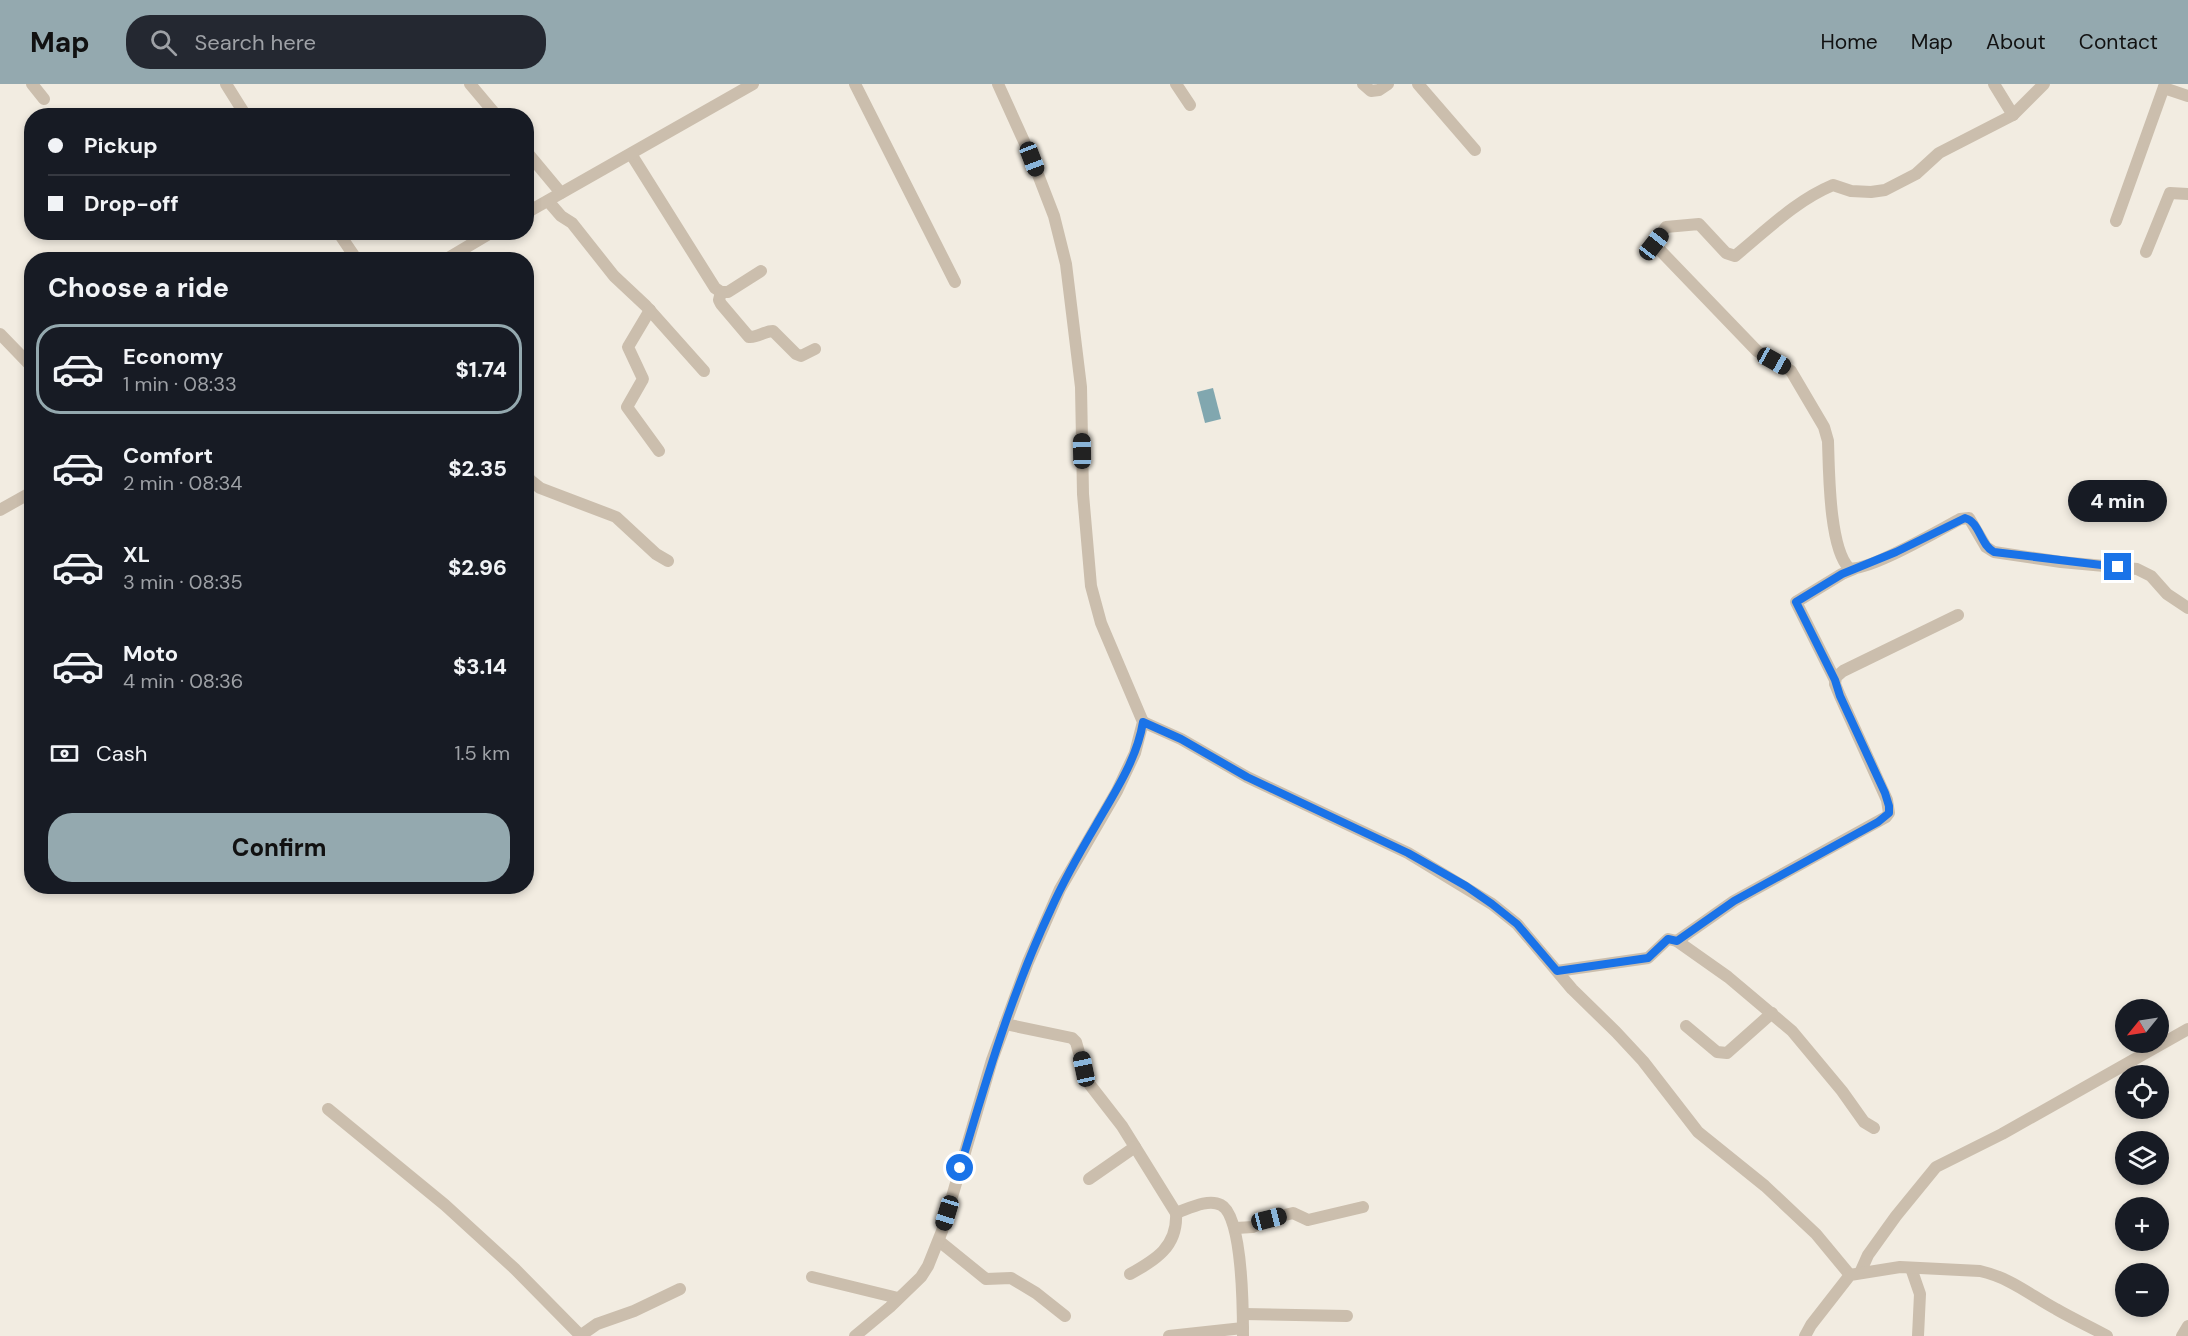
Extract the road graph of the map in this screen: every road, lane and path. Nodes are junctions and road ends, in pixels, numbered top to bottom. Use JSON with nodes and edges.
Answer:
{"nodes":[{"id":1,"x":32,"y":84,"type":"edge"},
{"id":2,"x":226,"y":84,"type":"edge"},
{"id":3,"x":470,"y":84,"type":"edge"},
{"id":4,"x":753,"y":84,"type":"edge"},
{"id":5,"x":855,"y":84,"type":"edge"},
{"id":6,"x":998,"y":84,"type":"edge"},
{"id":7,"x":1176,"y":84,"type":"edge"},
{"id":8,"x":1363,"y":84,"type":"edge"},
{"id":9,"x":1388,"y":84,"type":"edge"},
{"id":10,"x":1418,"y":84,"type":"edge"},
{"id":11,"x":1994,"y":84,"type":"edge"},
{"id":12,"x":2044,"y":84,"type":"edge"},
{"id":13,"x":2165,"y":86,"type":"edge"},
{"id":14,"x":2188,"y":96,"type":"edge"},
{"id":15,"x":44,"y":99,"type":"dead end"},
{"id":16,"x":1190,"y":105,"type":"dead end"},
{"id":17,"x":241,"y":108,"type":"edge"},
{"id":18,"x":490,"y":108,"type":"edge"},
{"id":19,"x":2013,"y":115,"type":"junction"},
{"id":20,"x":1475,"y":150,"type":"dead end"},
{"id":21,"x":631,"y":154,"type":"junction"},
{"id":22,"x":534,"y":161,"type":"edge"},
{"id":23,"x":561,"y":193,"type":"junction"},
{"id":24,"x":2188,"y":194,"type":"edge"},
{"id":25,"x":548,"y":201,"type":"junction"},
{"id":26,"x":534,"y":209,"type":"edge"},
{"id":27,"x":2116,"y":221,"type":"dead end"},
{"id":28,"x":479,"y":240,"type":"edge"},
{"id":29,"x":458,"y":252,"type":"edge"},
{"id":30,"x":2146,"y":252,"type":"dead end"},
{"id":31,"x":761,"y":271,"type":"dead end"},
{"id":32,"x":955,"y":282,"type":"dead end"},
{"id":33,"x":721,"y":292,"type":"junction"},
{"id":34,"x":650,"y":310,"type":"junction"},
{"id":35,"x":0,"y":334,"type":"edge"},
{"id":36,"x":815,"y":349,"type":"dead end"},
{"id":37,"x":24,"y":359,"type":"edge"},
{"id":38,"x":704,"y":371,"type":"dead end"},
{"id":39,"x":659,"y":451,"type":"dead end"},
{"id":40,"x":534,"y":483,"type":"edge"},
{"id":41,"x":24,"y":496,"type":"edge"},
{"id":42,"x":0,"y":510,"type":"edge"},
{"id":43,"x":668,"y":561,"type":"dead end"},
{"id":44,"x":1854,"y":569,"type":"junction"},
{"id":45,"x":2188,"y":608,"type":"edge"},
{"id":46,"x":1958,"y":615,"type":"dead end"},
{"id":47,"x":1835,"y":680,"type":"junction"},
{"id":48,"x":1143,"y":722,"type":"junction"},
{"id":49,"x":1677,"y":941,"type":"junction"},
{"id":50,"x":1557,"y":971,"type":"junction"},
{"id":51,"x":1772,"y":1013,"type":"junction"},
{"id":52,"x":1005,"y":1024,"type":"junction"},
{"id":53,"x":1686,"y":1026,"type":"dead end"},
{"id":54,"x":2188,"y":1029,"type":"edge"},
{"id":55,"x":328,"y":1109,"type":"dead end"},
{"id":56,"x":1874,"y":1128,"type":"dead end"},
{"id":57,"x":1135,"y":1147,"type":"junction"},
{"id":58,"x":1089,"y":1179,"type":"dead end"},
{"id":59,"x":1363,"y":1207,"type":"dead end"},
{"id":60,"x":1176,"y":1213,"type":"junction"},
{"id":61,"x":1236,"y":1228,"type":"junction"},
{"id":62,"x":939,"y":1241,"type":"junction"},
{"id":63,"x":1911,"y":1268,"type":"junction"},
{"id":64,"x":1130,"y":1274,"type":"dead end"},
{"id":65,"x":1855,"y":1274,"type":"junction"},
{"id":66,"x":812,"y":1277,"type":"dead end"},
{"id":67,"x":680,"y":1289,"type":"dead end"},
{"id":68,"x":898,"y":1298,"type":"junction"},
{"id":69,"x":1243,"y":1314,"type":"junction"},
{"id":70,"x":1065,"y":1316,"type":"dead end"},
{"id":71,"x":1347,"y":1316,"type":"dead end"},
{"id":72,"x":2188,"y":1326,"type":"edge"},
{"id":73,"x":1243,"y":1332,"type":"edge"},
{"id":74,"x":580,"y":1336,"type":"edge"},
{"id":75,"x":855,"y":1336,"type":"edge"},
{"id":76,"x":1169,"y":1336,"type":"edge"},
{"id":77,"x":1805,"y":1336,"type":"edge"},
{"id":78,"x":1918,"y":1336,"type":"edge"},
{"id":79,"x":2107,"y":1336,"type":"edge"},
{"id":80,"x":2182,"y":1336,"type":"edge"}],
"edges":[{"from":1,"to":15,"type":"street"},
{"from":2,"to":17,"type":"street"},
{"from":3,"to":18,"type":"street"},
{"from":4,"to":21,"type":"street"},
{"from":5,"to":32,"type":"street"},
{"from":6,"to":48,"type":"street"},
{"from":7,"to":16,"type":"street"},
{"from":8,"to":9,"type":"street"},
{"from":10,"to":20,"type":"street"},
{"from":11,"to":19,"type":"street"},
{"from":12,"to":19,"type":"street"},
{"from":13,"to":14,"type":"street"},
{"from":13,"to":27,"type":"street"},
{"from":19,"to":44,"type":"street"},
{"from":21,"to":23,"type":"street"},
{"from":21,"to":33,"type":"street"},
{"from":22,"to":23,"type":"street"},
{"from":23,"to":25,"type":"street"},
{"from":24,"to":30,"type":"street"},
{"from":25,"to":26,"type":"street"},
{"from":25,"to":34,"type":"street"},
{"from":28,"to":29,"type":"street"},
{"from":31,"to":33,"type":"street"},
{"from":33,"to":36,"type":"street"},
{"from":34,"to":38,"type":"street"},
{"from":34,"to":39,"type":"street"},
{"from":35,"to":37,"type":"street"},
{"from":40,"to":43,"type":"street"},
{"from":41,"to":42,"type":"street"},
{"from":44,"to":45,"type":"street"},
{"from":44,"to":47,"type":"street"},
{"from":46,"to":47,"type":"street"},
{"from":47,"to":49,"type":"street"},
{"from":48,"to":50,"type":"street"},
{"from":48,"to":52,"type":"street"},
{"from":49,"to":50,"type":"street"},
{"from":49,"to":51,"type":"street"},
{"from":50,"to":65,"type":"street"},
{"from":51,"to":53,"type":"street"},
{"from":51,"to":56,"type":"street"},
{"from":52,"to":57,"type":"street"},
{"from":52,"to":62,"type":"street"},
{"from":54,"to":65,"type":"street"},
{"from":55,"to":74,"type":"street"},
{"from":57,"to":58,"type":"street"},
{"from":57,"to":60,"type":"street"},
{"from":59,"to":61,"type":"street"},
{"from":60,"to":61,"type":"street"},
{"from":60,"to":64,"type":"street"},
{"from":61,"to":69,"type":"street"},
{"from":62,"to":68,"type":"street"},
{"from":62,"to":70,"type":"street"},
{"from":63,"to":65,"type":"street"},
{"from":63,"to":78,"type":"street"},
{"from":63,"to":79,"type":"street"},
{"from":65,"to":77,"type":"street"},
{"from":66,"to":68,"type":"street"},
{"from":67,"to":74,"type":"street"},
{"from":68,"to":75,"type":"street"},
{"from":69,"to":71,"type":"street"},
{"from":69,"to":73,"type":"street"},
{"from":72,"to":80,"type":"street"},
{"from":73,"to":76,"type":"street"}]}
